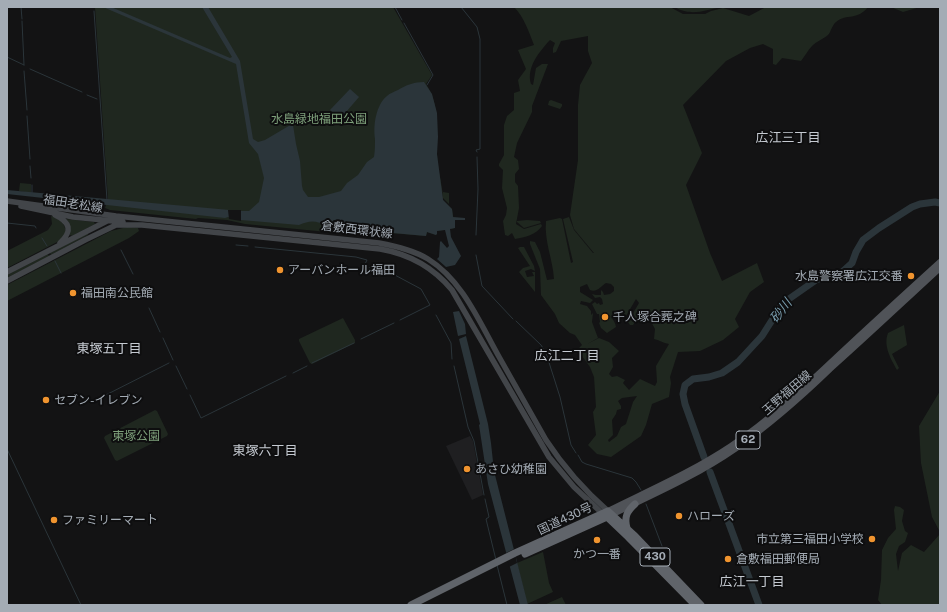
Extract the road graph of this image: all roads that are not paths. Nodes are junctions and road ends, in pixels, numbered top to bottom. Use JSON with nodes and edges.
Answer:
{"nodes":[{"id":1,"x":7,"y":201,"type":"edge"},
{"id":2,"x":47,"y":212,"type":"junction"},
{"id":3,"x":80,"y":212,"type":"junction"},
{"id":4,"x":116,"y":216,"type":"junction"},
{"id":5,"x":95,"y":219,"type":"junction"},
{"id":6,"x":107,"y":221,"type":"junction"},
{"id":7,"x":137,"y":225,"type":"junction"},
{"id":8,"x":97,"y":226,"type":"junction"},
{"id":9,"x":85,"y":240,"type":"junction"},
{"id":10,"x":48,"y":251,"type":"junction"},
{"id":11,"x":940,"y":262,"type":"edge"},
{"id":12,"x":940,"y":268,"type":"edge"},
{"id":13,"x":7,"y":272,"type":"edge"},
{"id":14,"x":7,"y":281,"type":"edge"},
{"id":15,"x":635,"y":504,"type":"junction"},
{"id":16,"x":607,"y":514,"type":"junction"},
{"id":17,"x":627,"y":528,"type":"junction"},
{"id":18,"x":497,"y":565,"type":"junction"},
{"id":19,"x":411,"y":605,"type":"edge"},
{"id":20,"x":421,"y":605,"type":"edge"},
{"id":21,"x":695,"y":605,"type":"edge"},
{"id":22,"x":701,"y":605,"type":"edge"}],
"edges":[{"from":1,"to":2,"type":"main road","name":"福田老松線"},
{"from":1,"to":3,"type":"main road","name":"福田老松線"},
{"from":2,"to":5,"type":"main road","name":"福田老松線"},
{"from":2,"to":10,"type":"main road"},
{"from":3,"to":4,"type":"main road","name":"福田老松線"},
{"from":3,"to":5,"type":"main road"},
{"from":4,"to":6,"type":"main road"},
{"from":4,"to":16,"type":"main road","name":"倉敷西環状線"},
{"from":5,"to":6,"type":"main road","name":"福田老松線"},
{"from":5,"to":8,"type":"main road"},
{"from":6,"to":7,"type":"main road","name":"福田老松線"},
{"from":6,"to":8,"type":"main road"},
{"from":7,"to":9,"type":"main road","name":"倉敷西環状線"},
{"from":7,"to":16,"type":"main road","name":"倉敷西環状線"},
{"from":8,"to":9,"type":"main road"},
{"from":8,"to":10,"type":"main road"},
{"from":9,"to":14,"type":"main road","name":"倉敷西環状線"},
{"from":10,"to":13,"type":"main road"},
{"from":11,"to":16,"type":"main road","name":"玉野福田線","number":"62"},
{"from":12,"to":15,"type":"main road","name":"玉野福田線","number":"62"},
{"from":15,"to":16,"type":"main road","name":"玉野福田線","number":"62"},
{"from":15,"to":17,"type":"highway"},
{"from":16,"to":17,"type":"highway","name":"国道430号","number":"430"},
{"from":16,"to":18,"type":"highway","name":"国道430号"},
{"from":16,"to":21,"type":"highway","name":"国道430号","number":"430"},
{"from":17,"to":22,"type":"highway","name":"国道430号","number":"430"},
{"from":18,"to":19,"type":"highway","name":"国道430号"},
{"from":18,"to":20,"type":"highway","name":"国道430号"}]}
